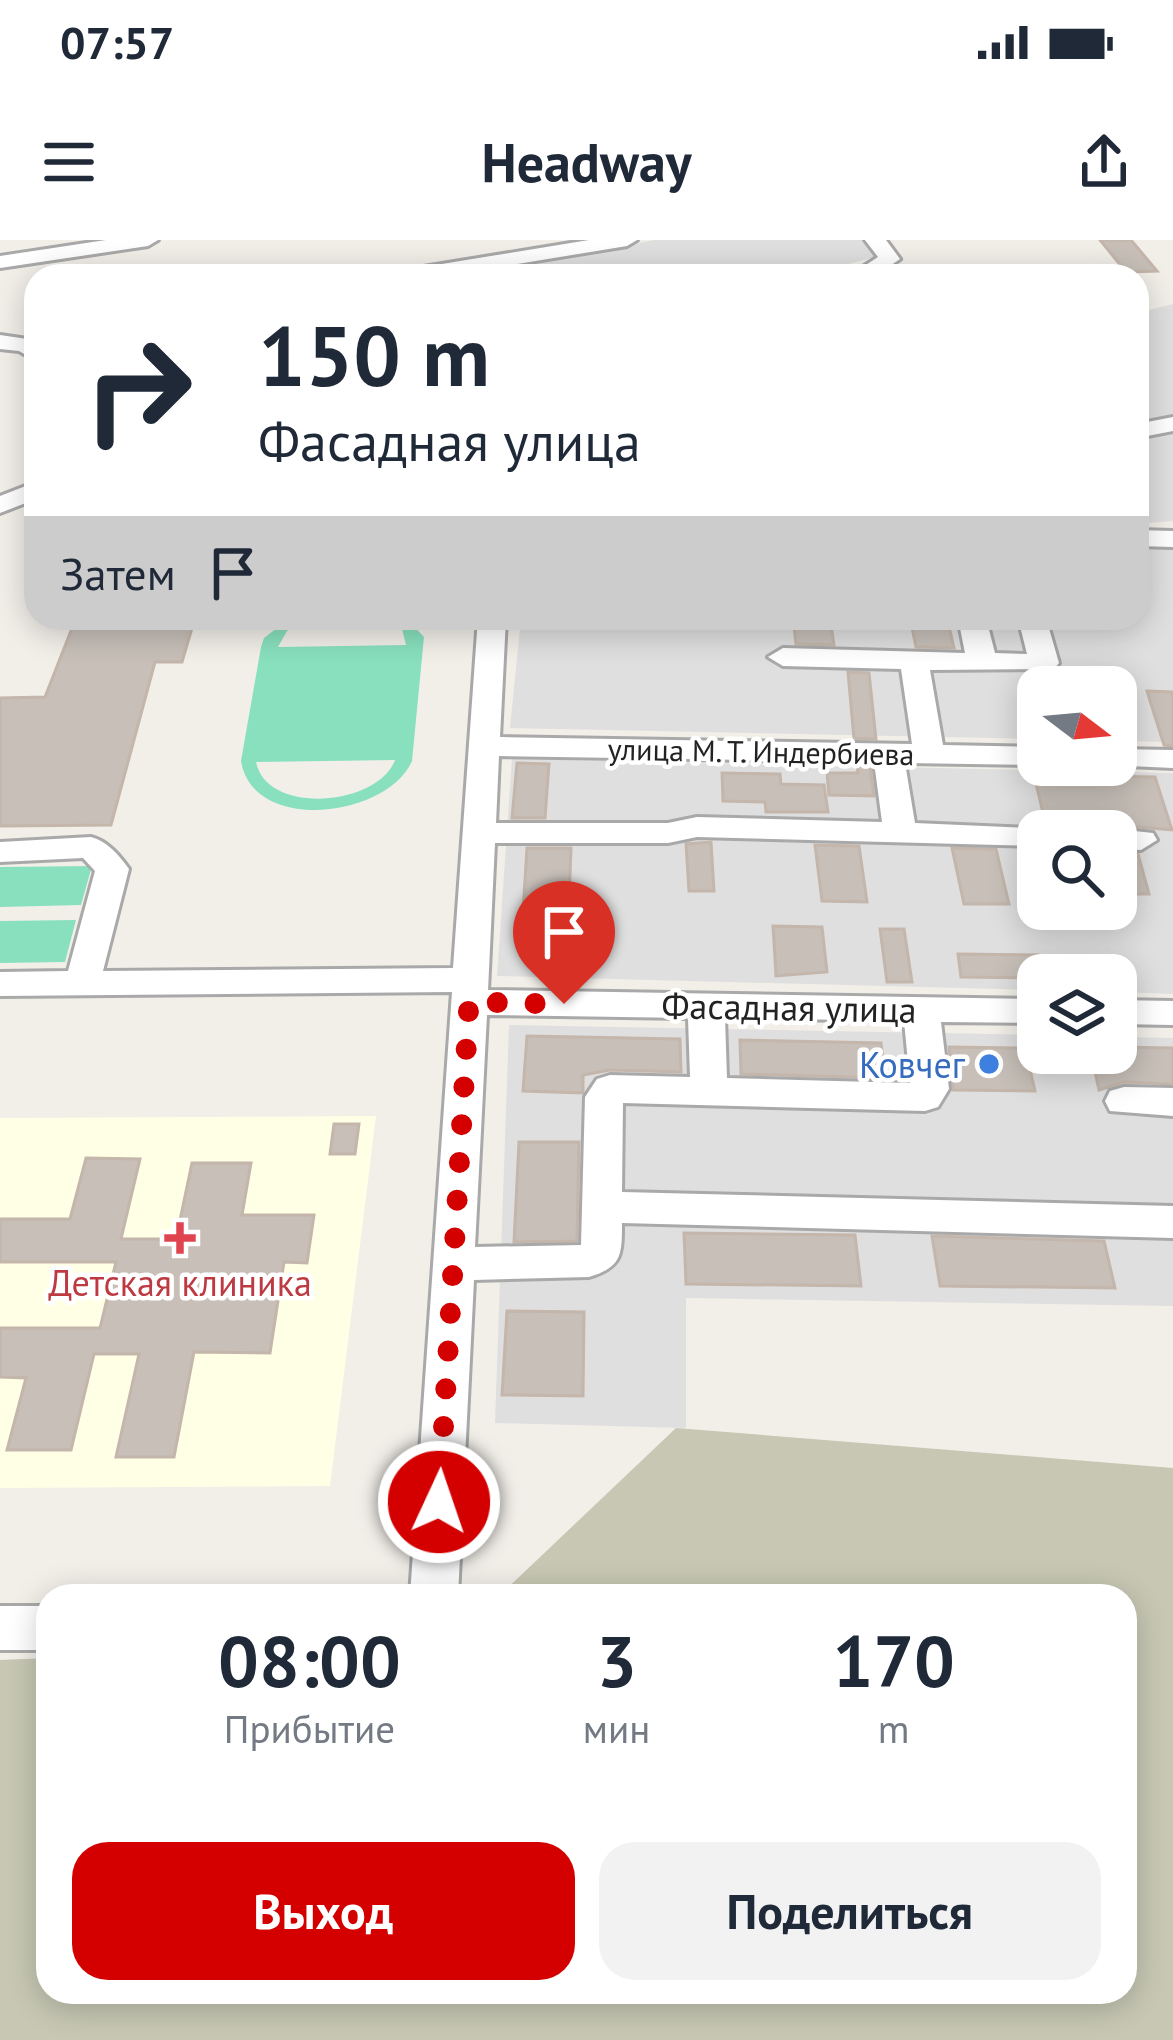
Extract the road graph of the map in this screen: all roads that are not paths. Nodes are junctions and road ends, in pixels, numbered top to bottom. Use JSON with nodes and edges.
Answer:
{"nodes":[{"id":1,"x":148,"y":240,"type":"edge"},
{"id":2,"x":626,"y":240,"type":"edge"},
{"id":3,"x":875,"y":240,"type":"edge"},
{"id":4,"x":0,"y":262,"type":"edge"},
{"id":5,"x":479,"y":264,"type":"edge"},
{"id":6,"x":881,"y":264,"type":"edge"},
{"id":7,"x":492,"y":630,"type":"edge"},
{"id":8,"x":975,"y":630,"type":"edge"},
{"id":9,"x":1035,"y":630,"type":"edge"},
{"id":10,"x":783,"y":657,"type":"dead end"},
{"id":11,"x":914,"y":661,"type":"junction"},
{"id":12,"x":982,"y":662,"type":"junction"},
{"id":13,"x":484,"y":746,"type":"junction"},
{"id":14,"x":888,"y":754,"type":"junction"},
{"id":15,"x":929,"y":754,"type":"junction"},
{"id":16,"x":1017,"y":756,"type":"edge"},
{"id":17,"x":1137,"y":758,"type":"edge"},
{"id":18,"x":1173,"y":759,"type":"edge"},
{"id":19,"x":900,"y":830,"type":"junction"},
{"id":20,"x":478,"y":833,"type":"junction"},
{"id":21,"x":1017,"y":835,"type":"edge"},
{"id":22,"x":0,"y":852,"type":"edge"},
{"id":23,"x":0,"y":984,"type":"edge"},
{"id":24,"x":82,"y":984,"type":"junction"},
{"id":25,"x":470,"y":991,"type":"junction"},
{"id":26,"x":706,"y":1006,"type":"junction"},
{"id":27,"x":921,"y":1009,"type":"junction"},
{"id":28,"x":1017,"y":1011,"type":"edge"},
{"id":29,"x":1137,"y":1012,"type":"edge"},
{"id":30,"x":1173,"y":1013,"type":"edge"},
{"id":31,"x":710,"y":1091,"type":"junction"},
{"id":32,"x":1124,"y":1101,"type":"dead end"},
{"id":33,"x":1173,"y":1102,"type":"edge"},
{"id":34,"x":603,"y":1207,"type":"junction"},
{"id":35,"x":1173,"y":1222,"type":"edge"},
{"id":36,"x":453,"y":1264,"type":"junction"},
{"id":37,"x":435,"y":1584,"type":"edge"},
{"id":38,"x":0,"y":1628,"type":"edge"},
{"id":39,"x":36,"y":1628,"type":"edge"}],
"edges":[{"from":1,"to":4,"type":"street"},
{"from":2,"to":5,"type":"street"},
{"from":3,"to":6,"type":"street"},
{"from":7,"to":13,"type":"street"},
{"from":8,"to":12,"type":"street"},
{"from":9,"to":12,"type":"street"},
{"from":10,"to":11,"type":"street"},
{"from":11,"to":12,"type":"street"},
{"from":11,"to":15,"type":"street"},
{"from":13,"to":14,"type":"street","name":"улица М. Т. Индербиева"},
{"from":13,"to":20,"type":"street"},
{"from":14,"to":15,"type":"street","name":"улица М. Т. Индербиева"},
{"from":14,"to":19,"type":"street"},
{"from":15,"to":16,"type":"street","name":"улица М. Т. Индербиева"},
{"from":17,"to":18,"type":"street"},
{"from":19,"to":20,"type":"street"},
{"from":19,"to":21,"type":"street"},
{"from":20,"to":25,"type":"street"},
{"from":22,"to":24,"type":"street"},
{"from":23,"to":24,"type":"street","name":"Фасадная улица"},
{"from":24,"to":25,"type":"street","name":"Фасадная улица"},
{"from":25,"to":26,"type":"street","name":"Фасадная улица"},
{"from":25,"to":36,"type":"street"},
{"from":26,"to":27,"type":"street","name":"Фасадная улица"},
{"from":26,"to":31,"type":"street"},
{"from":27,"to":28,"type":"street","name":"Фасадная улица"},
{"from":27,"to":31,"type":"street"},
{"from":29,"to":30,"type":"street"},
{"from":31,"to":34,"type":"street"},
{"from":32,"to":33,"type":"street"},
{"from":34,"to":35,"type":"street"},
{"from":34,"to":36,"type":"street"},
{"from":36,"to":37,"type":"street"},
{"from":38,"to":39,"type":"street"}]}
